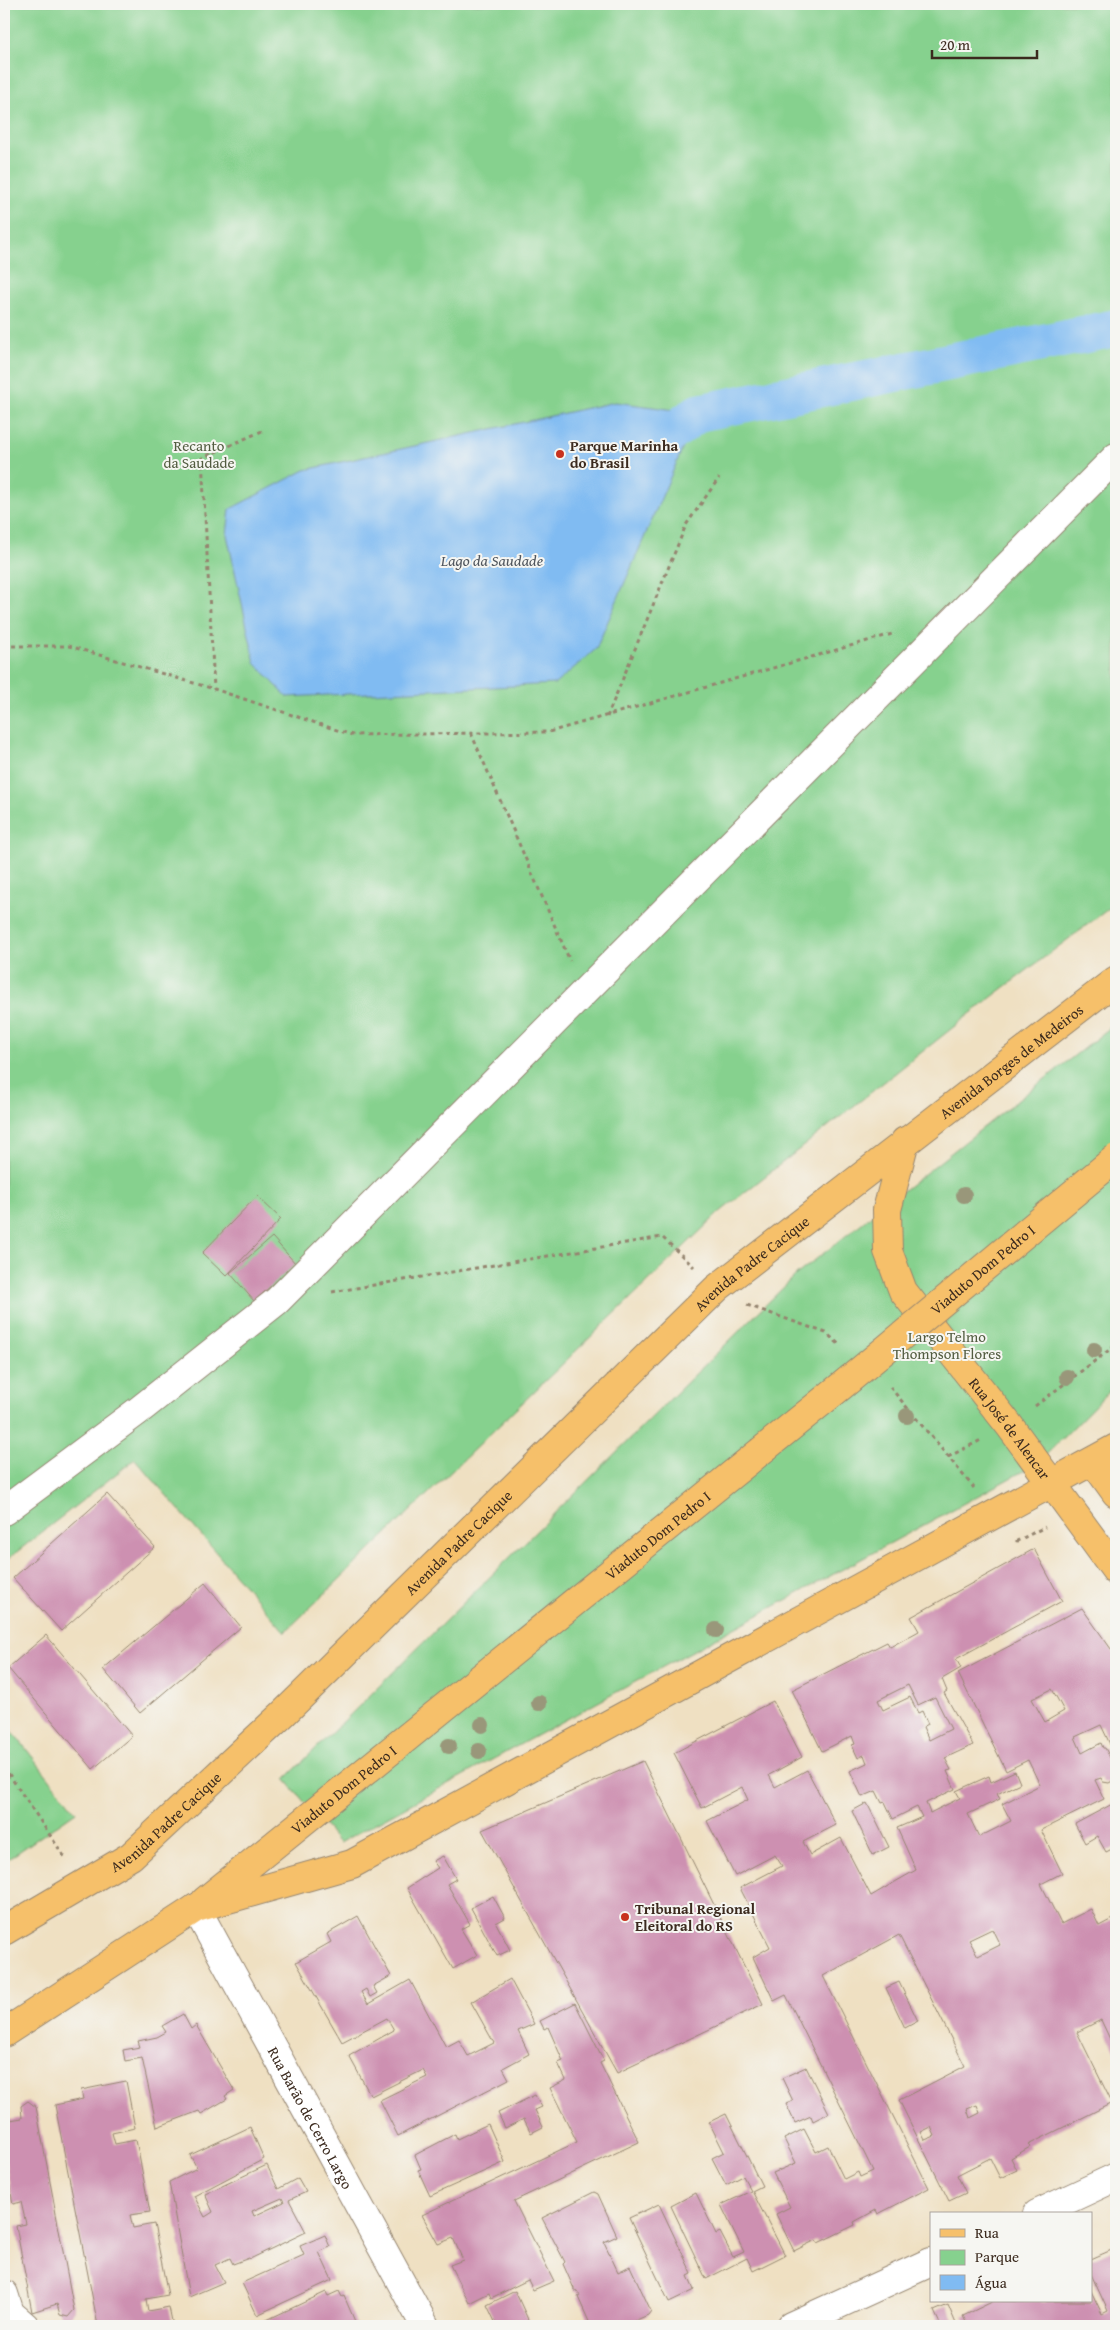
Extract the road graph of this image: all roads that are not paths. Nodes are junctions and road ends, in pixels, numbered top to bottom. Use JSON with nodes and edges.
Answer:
{"nodes":[{"id":1,"x":1116,"y":457,"type":"edge"},
{"id":2,"x":1116,"y":980,"type":"edge"},
{"id":3,"x":905,"y":1141,"type":"junction"},
{"id":4,"x":1116,"y":1158,"type":"edge"},
{"id":5,"x":1116,"y":1430,"type":"edge"},
{"id":6,"x":1116,"y":1448,"type":"edge"},
{"id":7,"x":1093,"y":1461,"type":"junction"},
{"id":8,"x":1052,"y":1483,"type":"junction"},
{"id":9,"x":1116,"y":1493,"type":"edge"},
{"id":10,"x":4,"y":1511,"type":"edge"},
{"id":11,"x":1116,"y":1571,"type":"edge"},
{"id":12,"x":131,"y":1856,"type":"junction"},
{"id":13,"x":196,"y":1908,"type":"junction"},
{"id":14,"x":4,"y":1931,"type":"edge"},
{"id":15,"x":4,"y":1939,"type":"edge"},
{"id":16,"x":4,"y":2033,"type":"edge"},
{"id":17,"x":1116,"y":2177,"type":"edge"},
{"id":18,"x":1041,"y":2212,"type":"edge"},
{"id":19,"x":930,"y":2262,"type":"edge"},
{"id":20,"x":4,"y":2294,"type":"edge"},
{"id":21,"x":24,"y":2326,"type":"edge"},
{"id":22,"x":425,"y":2326,"type":"edge"},
{"id":23,"x":791,"y":2326,"type":"edge"}],
"edges":[{"from":1,"to":10,"type":"street"},
{"from":2,"to":3,"type":"main road","name":"Avenida Borges de Medeiros"},
{"from":3,"to":8,"type":"main road","name":"Rua José de Alencar"},
{"from":3,"to":12,"type":"main road","name":"Avenida Padre Cacique"},
{"from":4,"to":13,"type":"main road","name":"Viaduto Dom Pedro I","bridge":true},
{"from":5,"to":7,"type":"main road"},
{"from":6,"to":7,"type":"main road"},
{"from":7,"to":8,"type":"main road"},
{"from":7,"to":9,"type":"main road"},
{"from":8,"to":11,"type":"main road","name":"Rua José de Alencar"},
{"from":8,"to":13,"type":"main road"},
{"from":12,"to":14,"type":"main road","name":"Avenida Padre Cacique"},
{"from":12,"to":15,"type":"street"},
{"from":13,"to":16,"type":"main road"},
{"from":13,"to":22,"type":"street","name":"Rua Barão de Cerro Largo"},
{"from":17,"to":18,"type":"street"},
{"from":19,"to":23,"type":"street"},
{"from":20,"to":21,"type":"street"}]}
